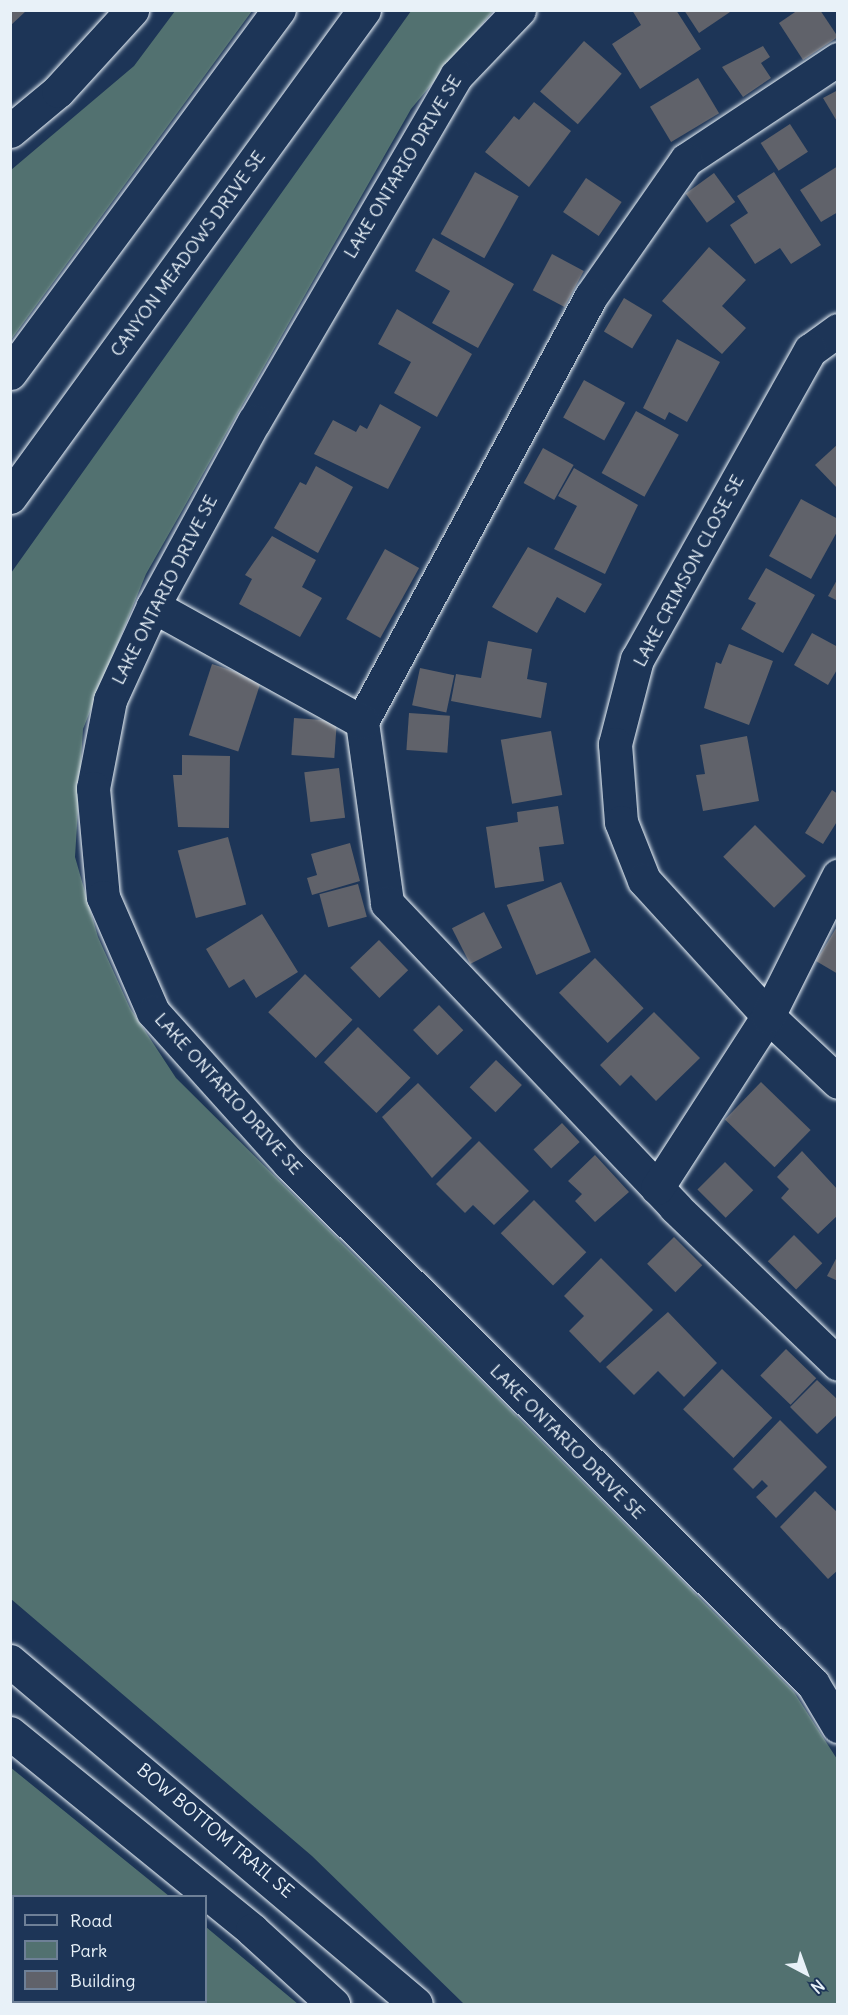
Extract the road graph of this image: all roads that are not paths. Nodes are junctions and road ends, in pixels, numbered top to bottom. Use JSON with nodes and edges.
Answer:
{"nodes":[{"id":1,"x":132,"y":10,"type":"edge"},
{"id":2,"x":279,"y":10,"type":"edge"},
{"id":3,"x":364,"y":10,"type":"edge"},
{"id":4,"x":519,"y":10,"type":"edge"},
{"id":5,"x":837,"y":60,"type":"edge"},
{"id":6,"x":10,"y":131,"type":"edge"},
{"id":7,"x":837,"y":330,"type":"edge"},
{"id":8,"x":10,"y":373,"type":"edge"},
{"id":9,"x":10,"y":497,"type":"edge"},
{"id":10,"x":153,"y":606,"type":"junction"},
{"id":11,"x":362,"y":722,"type":"junction"},
{"id":12,"x":837,"y":876,"type":"edge"},
{"id":13,"x":768,"y":1016,"type":"junction"},
{"id":14,"x":837,"y":1082,"type":"edge"},
{"id":15,"x":657,"y":1188,"type":"junction"},
{"id":16,"x":837,"y":1364,"type":"edge"},
{"id":17,"x":10,"y":1661,"type":"edge"},
{"id":18,"x":836,"y":1720,"type":"edge"},
{"id":19,"x":10,"y":1733,"type":"edge"},
{"id":20,"x":333,"y":2004,"type":"edge"},
{"id":21,"x":416,"y":2004,"type":"edge"}],
"edges":[{"from":1,"to":6,"type":"street"},
{"from":2,"to":8,"type":"street"},
{"from":3,"to":9,"type":"street","name":"CANYON MEADOWS DRIVE SE"},
{"from":4,"to":10,"type":"street","name":"LAKE ONTARIO DRIVE SE"},
{"from":5,"to":11,"type":"street"},
{"from":7,"to":13,"type":"street","name":"LAKE CRIMSON CLOSE SE"},
{"from":10,"to":11,"type":"street"},
{"from":10,"to":18,"type":"street","name":"LAKE ONTARIO DRIVE SE"},
{"from":11,"to":15,"type":"street"},
{"from":12,"to":13,"type":"street"},
{"from":13,"to":14,"type":"street","name":"LAKE CRIMSON CLOSE SE"},
{"from":13,"to":15,"type":"street"},
{"from":15,"to":16,"type":"street"},
{"from":17,"to":21,"type":"street","name":"BOW BOTTOM TRAIL SE"},
{"from":19,"to":20,"type":"street"}]}
